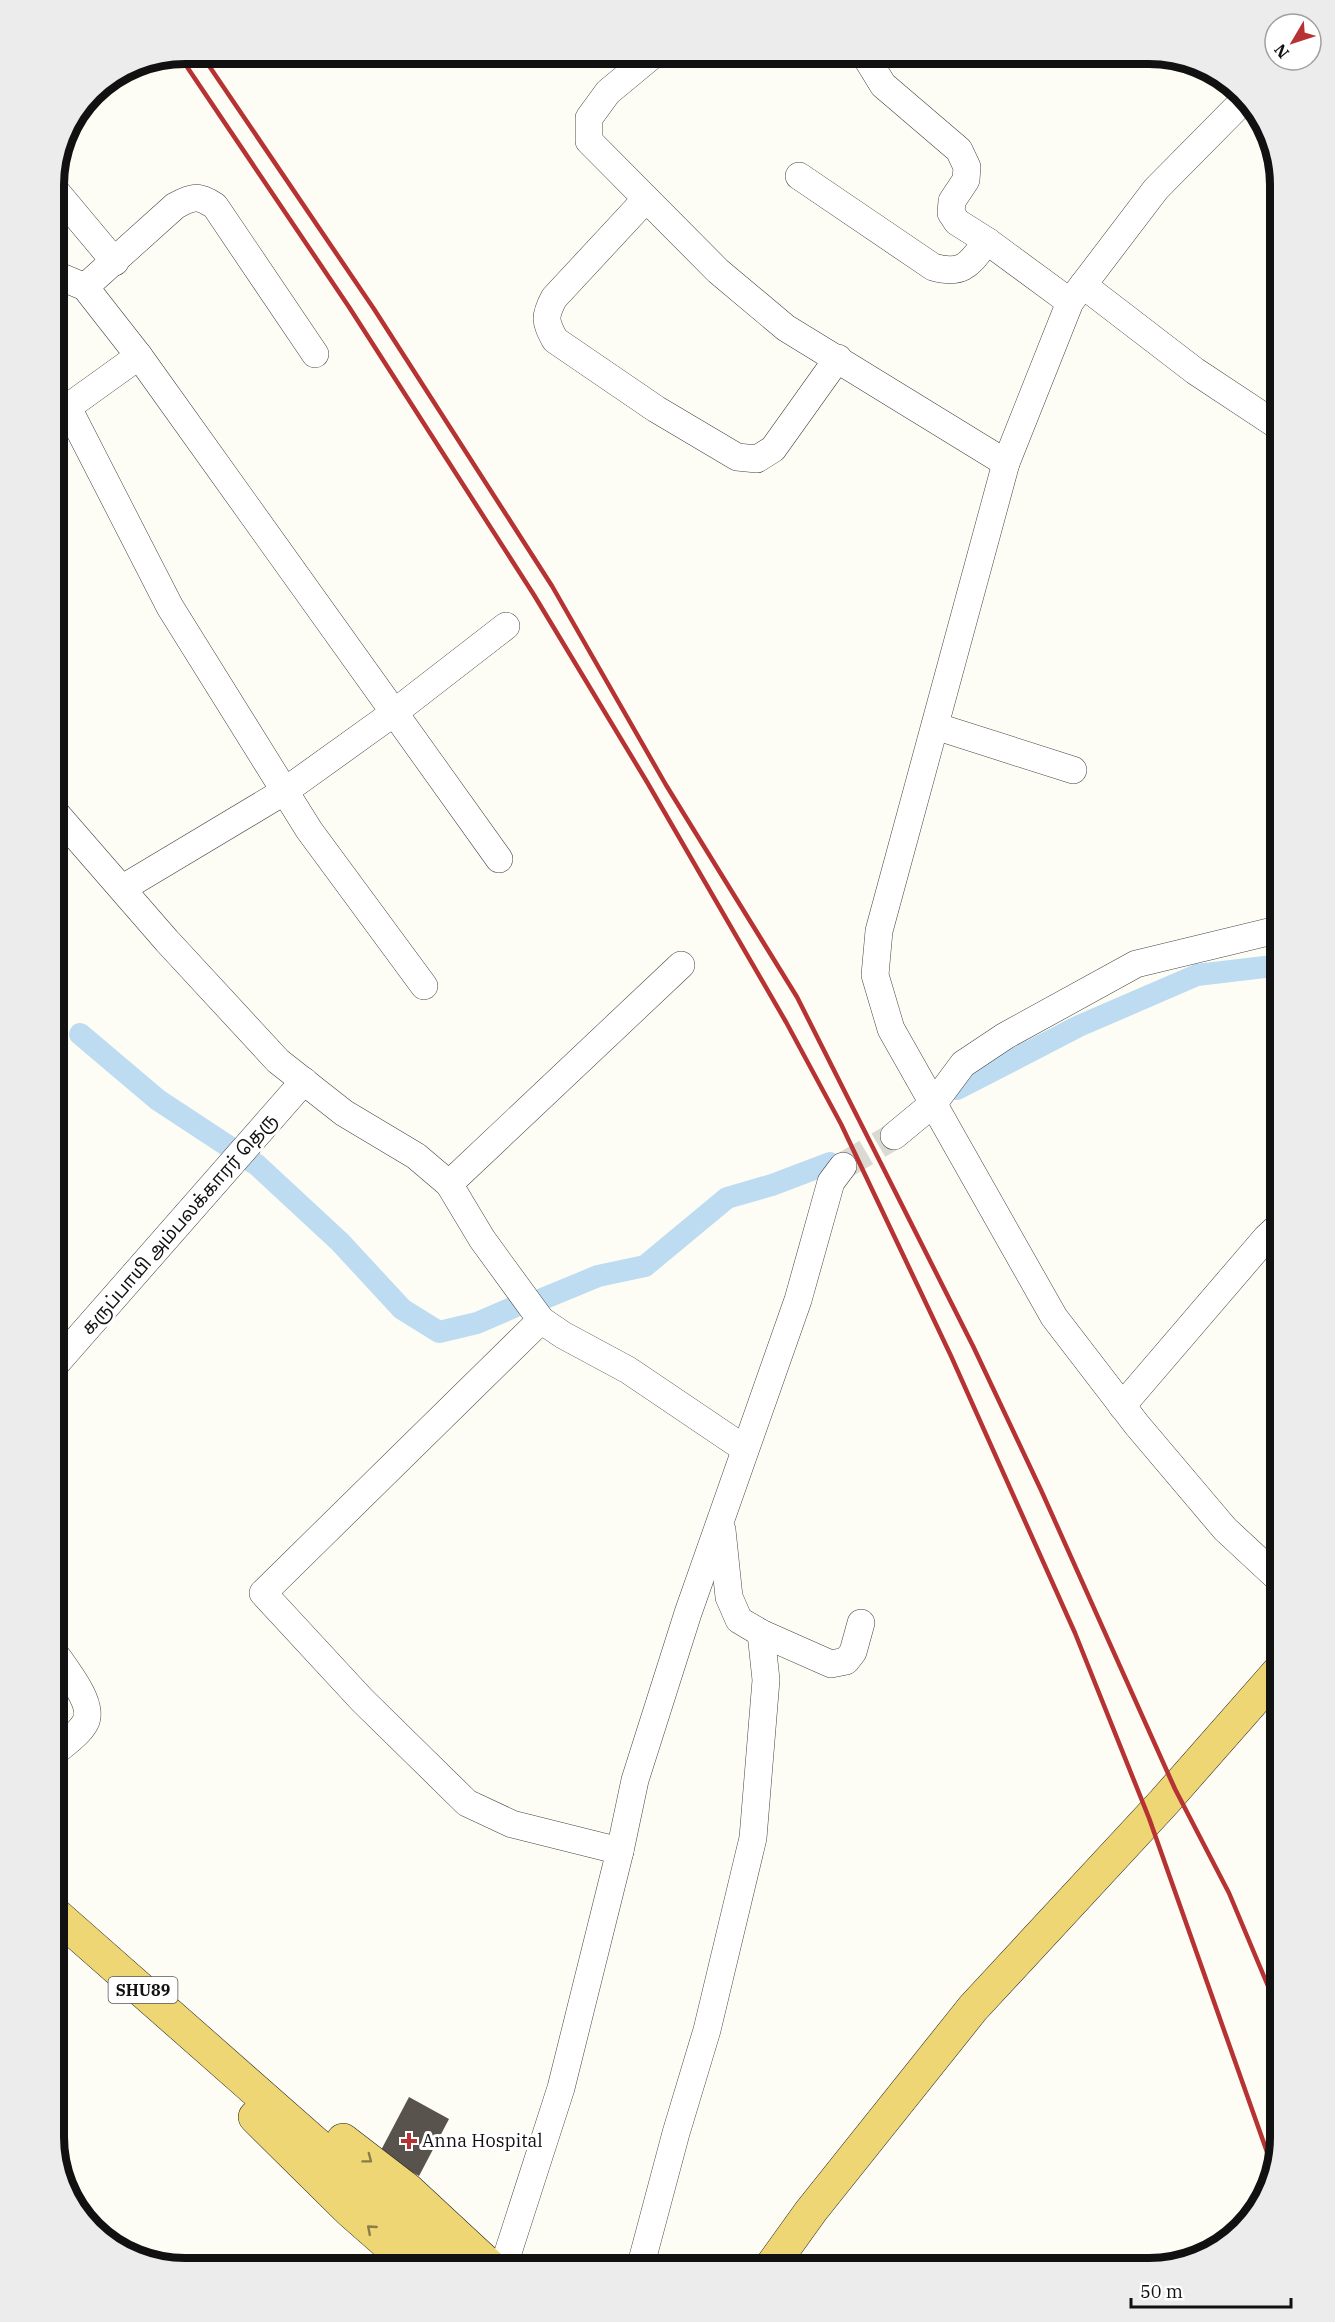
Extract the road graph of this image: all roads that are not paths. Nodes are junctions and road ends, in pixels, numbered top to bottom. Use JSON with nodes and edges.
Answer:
{"nodes":[{"id":1,"x":641,"y":64,"type":"edge"},
{"id":2,"x":871,"y":65,"type":"edge"},
{"id":3,"x":1240,"y":105,"type":"edge"},
{"id":4,"x":800,"y":176,"type":"dead end"},
{"id":5,"x":646,"y":200,"type":"junction"},
{"id":6,"x":65,"y":202,"type":"edge"},
{"id":7,"x":987,"y":241,"type":"junction"},
{"id":8,"x":115,"y":262,"type":"junction"},
{"id":9,"x":65,"y":279,"type":"edge"},
{"id":10,"x":85,"y":287,"type":"junction"},
{"id":11,"x":1076,"y":293,"type":"junction"},
{"id":12,"x":315,"y":354,"type":"dead end"},
{"id":13,"x":139,"y":356,"type":"junction"},
{"id":14,"x":838,"y":358,"type":"junction"},
{"id":15,"x":65,"y":410,"type":"edge"},
{"id":16,"x":65,"y":420,"type":"edge"},
{"id":17,"x":1270,"y":421,"type":"edge"},
{"id":18,"x":1006,"y":463,"type":"junction"},
{"id":19,"x":506,"y":626,"type":"dead end"},
{"id":20,"x":394,"y":712,"type":"junction"},
{"id":21,"x":935,"y":726,"type":"junction"},
{"id":22,"x":1073,"y":770,"type":"dead end"},
{"id":23,"x":285,"y":791,"type":"junction"},
{"id":24,"x":65,"y":822,"type":"edge"},
{"id":25,"x":499,"y":859,"type":"dead end"},
{"id":26,"x":123,"y":888,"type":"junction"},
{"id":27,"x":1270,"y":932,"type":"edge"},
{"id":28,"x":681,"y":965,"type":"dead end"},
{"id":29,"x":423,"y":986,"type":"dead end"},
{"id":30,"x":304,"y":1081,"type":"junction"},
{"id":31,"x":934,"y":1103,"type":"junction"},
{"id":32,"x":894,"y":1136,"type":"tunnel mouth"},
{"id":33,"x":843,"y":1166,"type":"tunnel mouth"},
{"id":34,"x":449,"y":1184,"type":"junction"},
{"id":35,"x":1270,"y":1234,"type":"edge"},
{"id":36,"x":541,"y":1320,"type":"junction"},
{"id":37,"x":64,"y":1354,"type":"edge"},
{"id":38,"x":1122,"y":1406,"type":"junction"},
{"id":39,"x":745,"y":1449,"type":"junction"},
{"id":40,"x":721,"y":1523,"type":"junction"},
{"id":41,"x":1270,"y":1571,"type":"edge"},
{"id":42,"x":861,"y":1623,"type":"dead end"},
{"id":43,"x":761,"y":1633,"type":"junction"},
{"id":44,"x":64,"y":1667,"type":"edge"},
{"id":45,"x":1270,"y":1682,"type":"edge"},
{"id":46,"x":64,"y":1743,"type":"edge"},
{"id":47,"x":620,"y":1851,"type":"junction"},
{"id":48,"x":64,"y":1922,"type":"edge"},
{"id":49,"x":231,"y":2068,"type":"junction"},
{"id":50,"x":403,"y":2257,"type":"edge"},
{"id":51,"x":444,"y":2257,"type":"edge"},
{"id":52,"x":480,"y":2257,"type":"edge"},
{"id":53,"x":506,"y":2257,"type":"edge"},
{"id":54,"x":643,"y":2257,"type":"edge"},
{"id":55,"x":777,"y":2258,"type":"edge"}],
"edges":[{"from":1,"to":5,"type":"street"},
{"from":2,"to":7,"type":"street"},
{"from":3,"to":11,"type":"street"},
{"from":4,"to":7,"type":"street"},
{"from":5,"to":14,"type":"street"},
{"from":5,"to":14,"type":"street"},
{"from":6,"to":8,"type":"street"},
{"from":7,"to":11,"type":"street"},
{"from":8,"to":10,"type":"street"},
{"from":8,"to":12,"type":"street"},
{"from":9,"to":10,"type":"street"},
{"from":10,"to":13,"type":"street"},
{"from":11,"to":17,"type":"street"},
{"from":11,"to":18,"type":"street"},
{"from":13,"to":15,"type":"street"},
{"from":13,"to":20,"type":"street"},
{"from":14,"to":18,"type":"street"},
{"from":16,"to":23,"type":"street"},
{"from":18,"to":21,"type":"street"},
{"from":19,"to":20,"type":"street"},
{"from":20,"to":23,"type":"street"},
{"from":20,"to":25,"type":"street"},
{"from":21,"to":22,"type":"street"},
{"from":21,"to":31,"type":"street"},
{"from":23,"to":26,"type":"street"},
{"from":23,"to":29,"type":"street"},
{"from":24,"to":26,"type":"street"},
{"from":26,"to":30,"type":"street"},
{"from":27,"to":31,"type":"street"},
{"from":28,"to":34,"type":"street"},
{"from":30,"to":34,"type":"street"},
{"from":30,"to":37,"type":"street","name":"கருப்பாயி அம்பலக்காரர் தெரு"},
{"from":31,"to":32,"type":"street"},
{"from":31,"to":38,"type":"street"},
{"from":33,"to":39,"type":"street"},
{"from":34,"to":36,"type":"street"},
{"from":35,"to":38,"type":"street"},
{"from":36,"to":39,"type":"street"},
{"from":36,"to":47,"type":"street"},
{"from":38,"to":41,"type":"street"},
{"from":39,"to":40,"type":"street"},
{"from":40,"to":43,"type":"street"},
{"from":40,"to":47,"type":"street"},
{"from":42,"to":43,"type":"street"},
{"from":43,"to":54,"type":"street"},
{"from":44,"to":46,"type":"street"},
{"from":45,"to":55,"type":"main road"},
{"from":47,"to":53,"type":"street"},
{"from":48,"to":49,"type":"main road","number":"SHU89"},
{"from":50,"to":49,"type":"main road","one_way":true},
{"from":49,"to":51,"type":"main road","number":"SHU89"},
{"from":49,"to":52,"type":"main road","one_way":true}]}
